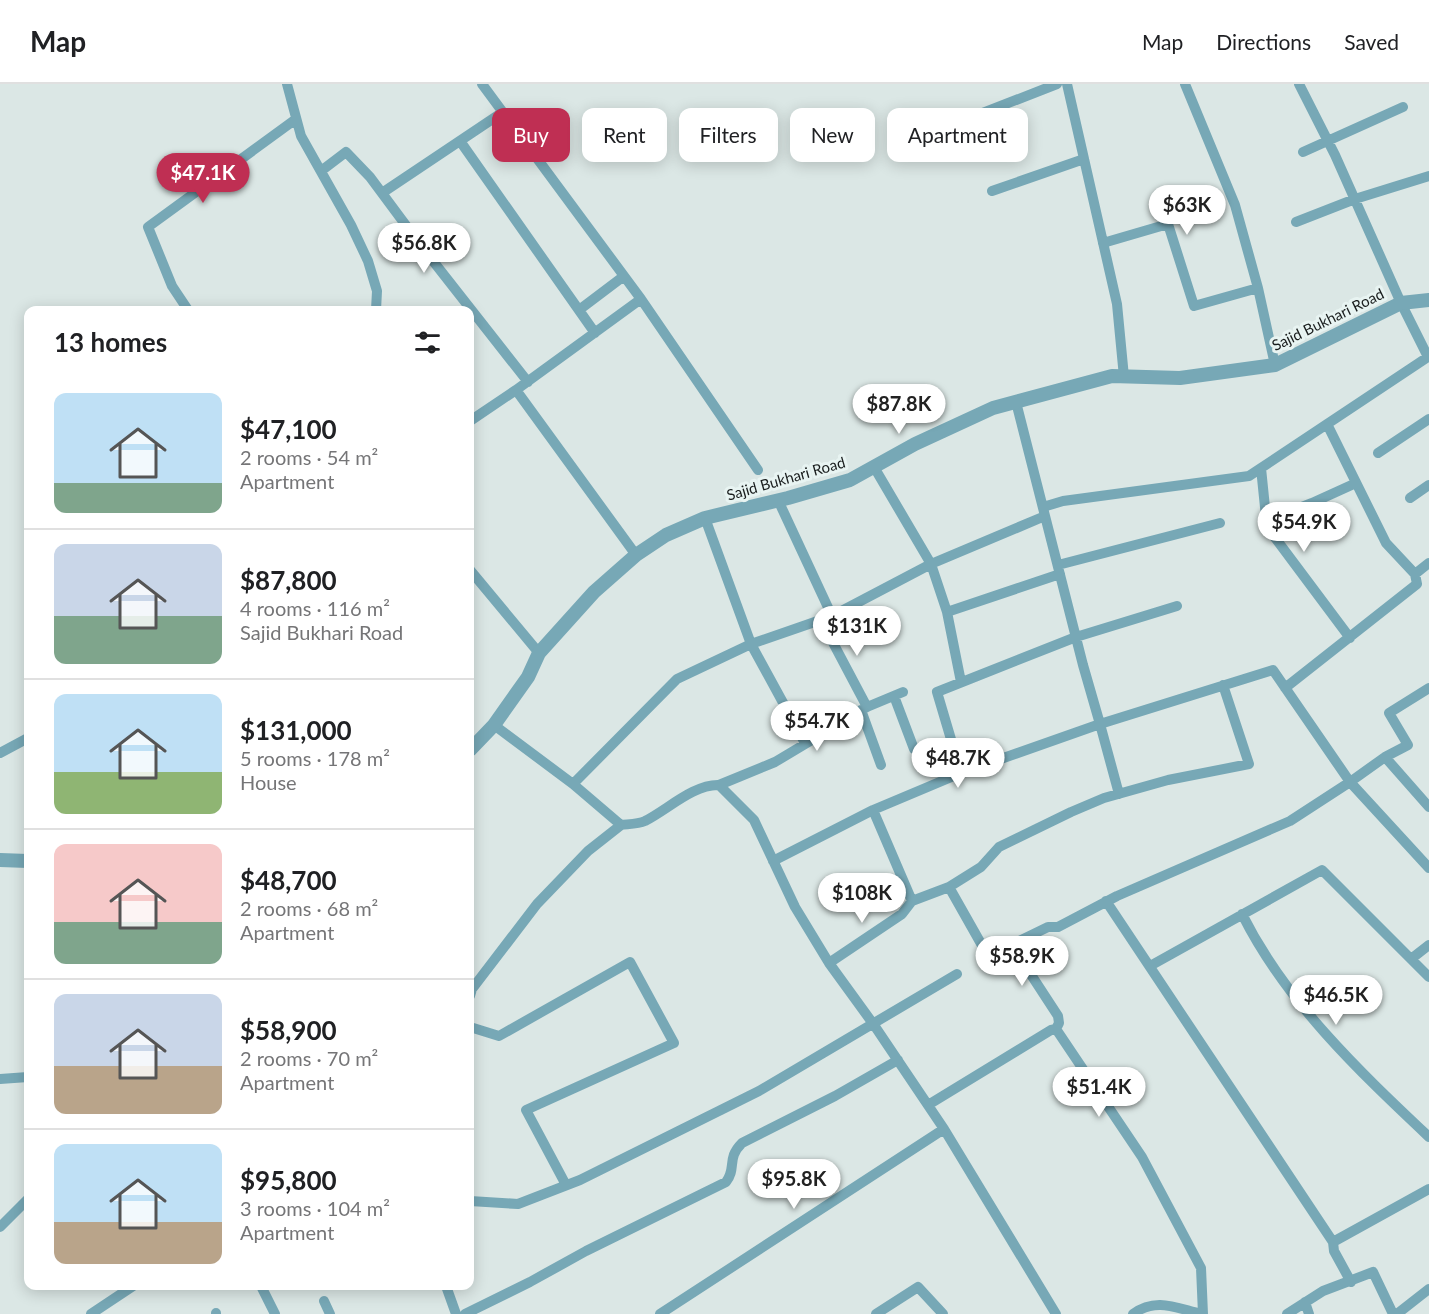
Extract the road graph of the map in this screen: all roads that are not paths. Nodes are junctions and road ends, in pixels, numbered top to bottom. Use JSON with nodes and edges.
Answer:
{"nodes":[{"id":1,"x":287,"y":84,"type":"edge"},
{"id":2,"x":482,"y":84,"type":"edge"},
{"id":3,"x":1057,"y":84,"type":"edge"},
{"id":4,"x":1067,"y":84,"type":"edge"},
{"id":5,"x":1185,"y":84,"type":"edge"},
{"id":6,"x":1299,"y":84,"type":"edge"},
{"id":7,"x":500,"y":108,"type":"edge"},
{"id":8,"x":996,"y":108,"type":"edge"},
{"id":9,"x":1403,"y":108,"type":"dead end"},
{"id":10,"x":296,"y":119,"type":"junction"},
{"id":11,"x":492,"y":119,"type":"edge"},
{"id":12,"x":460,"y":141,"type":"junction"},
{"id":13,"x":1329,"y":142,"type":"junction"},
{"id":14,"x":1303,"y":152,"type":"dead end"},
{"id":15,"x":1084,"y":159,"type":"junction"},
{"id":16,"x":540,"y":162,"type":"edge"},
{"id":17,"x":321,"y":171,"type":"junction"},
{"id":18,"x":1429,"y":176,"type":"edge"},
{"id":19,"x":992,"y":191,"type":"dead end"},
{"id":20,"x":382,"y":193,"type":"junction"},
{"id":21,"x":1355,"y":199,"type":"junction"},
{"id":22,"x":1296,"y":222,"type":"dead end"},
{"id":23,"x":1103,"y":243,"type":"junction"},
{"id":24,"x":624,"y":276,"type":"junction"},
{"id":25,"x":1258,"y":288,"type":"junction"},
{"id":26,"x":641,"y":299,"type":"junction"},
{"id":27,"x":1429,"y":300,"type":"edge"},
{"id":28,"x":1401,"y":303,"type":"junction"},
{"id":29,"x":185,"y":306,"type":"edge"},
{"id":30,"x":376,"y":306,"type":"edge"},
{"id":31,"x":468,"y":306,"type":"edge"},
{"id":32,"x":579,"y":310,"type":"junction"},
{"id":33,"x":474,"y":314,"type":"edge"},
{"id":34,"x":595,"y":333,"type":"junction"},
{"id":35,"x":1429,"y":358,"type":"edge"},
{"id":36,"x":1275,"y":365,"type":"junction"},
{"id":37,"x":1124,"y":376,"type":"junction"},
{"id":38,"x":528,"y":382,"type":"junction"},
{"id":39,"x":516,"y":390,"type":"junction"},
{"id":40,"x":1016,"y":402,"type":"junction"},
{"id":41,"x":474,"y":418,"type":"edge"},
{"id":42,"x":1429,"y":419,"type":"edge"},
{"id":43,"x":1327,"y":424,"type":"junction"},
{"id":44,"x":1378,"y":453,"type":"dead end"},
{"id":45,"x":873,"y":467,"type":"junction"},
{"id":46,"x":1261,"y":468,"type":"junction"},
{"id":47,"x":758,"y":470,"type":"dead end"},
{"id":48,"x":1356,"y":483,"type":"junction"},
{"id":49,"x":1429,"y":485,"type":"edge"},
{"id":50,"x":1410,"y":498,"type":"dead end"},
{"id":51,"x":778,"y":500,"type":"junction"},
{"id":52,"x":1044,"y":511,"type":"junction"},
{"id":53,"x":705,"y":518,"type":"junction"},
{"id":54,"x":1266,"y":521,"type":"junction"},
{"id":55,"x":1220,"y":523,"type":"dead end"},
{"id":56,"x":636,"y":555,"type":"junction"},
{"id":57,"x":1429,"y":563,"type":"edge"},
{"id":58,"x":931,"y":564,"type":"junction"},
{"id":59,"x":1059,"y":570,"type":"junction"},
{"id":60,"x":1415,"y":574,"type":"junction"},
{"id":61,"x":474,"y":575,"type":"edge"},
{"id":62,"x":1177,"y":606,"type":"dead end"},
{"id":63,"x":947,"y":612,"type":"junction"},
{"id":64,"x":827,"y":618,"type":"junction"},
{"id":65,"x":1076,"y":637,"type":"junction"},
{"id":66,"x":1350,"y":638,"type":"junction"},
{"id":67,"x":751,"y":645,"type":"junction"},
{"id":68,"x":539,"y":653,"type":"junction"},
{"id":69,"x":961,"y":682,"type":"junction"},
{"id":70,"x":1222,"y":685,"type":"junction"},
{"id":71,"x":1285,"y":688,"type":"junction"},
{"id":72,"x":1429,"y":688,"type":"edge"},
{"id":73,"x":864,"y":709,"type":"junction"},
{"id":74,"x":1100,"y":724,"type":"junction"},
{"id":75,"x":494,"y":725,"type":"junction"},
{"id":76,"x":24,"y":740,"type":"edge"},
{"id":77,"x":805,"y":743,"type":"junction"},
{"id":78,"x":474,"y":746,"type":"edge"},
{"id":79,"x":914,"y":749,"type":"dead end"},
{"id":80,"x":0,"y":753,"type":"edge"},
{"id":81,"x":1385,"y":757,"type":"junction"},
{"id":82,"x":881,"y":765,"type":"dead end"},
{"id":83,"x":961,"y":773,"type":"junction"},
{"id":84,"x":1350,"y":782,"type":"junction"},
{"id":85,"x":573,"y":784,"type":"junction"},
{"id":86,"x":719,"y":785,"type":"junction"},
{"id":87,"x":1119,"y":794,"type":"junction"},
{"id":88,"x":1429,"y":807,"type":"edge"},
{"id":89,"x":873,"y":810,"type":"junction"},
{"id":90,"x":621,"y":825,"type":"junction"},
{"id":91,"x":0,"y":860,"type":"edge"},
{"id":92,"x":24,"y":861,"type":"edge"},
{"id":93,"x":773,"y":861,"type":"junction"},
{"id":94,"x":1429,"y":868,"type":"edge"},
{"id":95,"x":949,"y":887,"type":"junction"},
{"id":96,"x":912,"y":901,"type":"junction"},
{"id":97,"x":1106,"y":902,"type":"junction"},
{"id":98,"x":1242,"y":914,"type":"junction"},
{"id":99,"x":1011,"y":944,"type":"junction"},
{"id":100,"x":1429,"y":945,"type":"edge"},
{"id":101,"x":1412,"y":959,"type":"junction"},
{"id":102,"x":829,"y":963,"type":"junction"},
{"id":103,"x":1150,"y":966,"type":"junction"},
{"id":104,"x":957,"y":974,"type":"dead end"},
{"id":105,"x":1429,"y":977,"type":"edge"},
{"id":106,"x":474,"y":985,"type":"edge"},
{"id":107,"x":874,"y":1025,"type":"junction"},
{"id":108,"x":474,"y":1028,"type":"edge"},
{"id":109,"x":1056,"y":1029,"type":"junction"},
{"id":110,"x":898,"y":1060,"type":"junction"},
{"id":111,"x":24,"y":1077,"type":"edge"},
{"id":112,"x":0,"y":1079,"type":"edge"},
{"id":113,"x":928,"y":1105,"type":"junction"},
{"id":114,"x":944,"y":1129,"type":"junction"},
{"id":115,"x":1429,"y":1137,"type":"edge"},
{"id":116,"x":566,"y":1185,"type":"junction"},
{"id":117,"x":1429,"y":1189,"type":"edge"},
{"id":118,"x":474,"y":1201,"type":"edge"},
{"id":119,"x":24,"y":1203,"type":"edge"},
{"id":120,"x":0,"y":1227,"type":"edge"},
{"id":121,"x":1334,"y":1242,"type":"junction"},
{"id":122,"x":1351,"y":1282,"type":"junction"},
{"id":123,"x":1429,"y":1289,"type":"edge"},
{"id":124,"x":128,"y":1290,"type":"edge"},
{"id":125,"x":263,"y":1290,"type":"edge"},
{"id":126,"x":447,"y":1290,"type":"edge"},
{"id":127,"x":324,"y":1301,"type":"dead end"},
{"id":128,"x":1305,"y":1302,"type":"junction"},
{"id":129,"x":91,"y":1314,"type":"edge"},
{"id":130,"x":275,"y":1314,"type":"edge"},
{"id":131,"x":330,"y":1314,"type":"edge"},
{"id":132,"x":456,"y":1314,"type":"edge"},
{"id":133,"x":465,"y":1314,"type":"edge"},
{"id":134,"x":660,"y":1314,"type":"edge"},
{"id":135,"x":876,"y":1314,"type":"edge"},
{"id":136,"x":943,"y":1314,"type":"edge"},
{"id":137,"x":1056,"y":1314,"type":"edge"},
{"id":138,"x":1133,"y":1314,"type":"edge"},
{"id":139,"x":1202,"y":1314,"type":"edge"},
{"id":140,"x":1287,"y":1314,"type":"edge"},
{"id":141,"x":1309,"y":1314,"type":"edge"},
{"id":142,"x":1395,"y":1314,"type":"edge"}],
"edges":[{"from":1,"to":10,"type":"street"},
{"from":2,"to":7,"type":"street"},
{"from":3,"to":8,"type":"street"},
{"from":4,"to":15,"type":"street"},
{"from":5,"to":25,"type":"street"},
{"from":6,"to":13,"type":"street"},
{"from":9,"to":13,"type":"street"},
{"from":10,"to":17,"type":"street"},
{"from":10,"to":29,"type":"street"},
{"from":11,"to":12,"type":"street"},
{"from":12,"to":20,"type":"street"},
{"from":12,"to":32,"type":"street"},
{"from":13,"to":14,"type":"street"},
{"from":13,"to":21,"type":"street"},
{"from":15,"to":19,"type":"street"},
{"from":15,"to":23,"type":"street"},
{"from":16,"to":24,"type":"street"},
{"from":17,"to":20,"type":"street"},
{"from":17,"to":30,"type":"street"},
{"from":18,"to":21,"type":"street"},
{"from":20,"to":31,"type":"street"},
{"from":21,"to":22,"type":"street"},
{"from":21,"to":28,"type":"street"},
{"from":23,"to":25,"type":"street"},
{"from":23,"to":37,"type":"street"},
{"from":24,"to":26,"type":"street"},
{"from":24,"to":32,"type":"street"},
{"from":25,"to":36,"type":"street"},
{"from":26,"to":34,"type":"street"},
{"from":26,"to":47,"type":"street"},
{"from":27,"to":28,"type":"street","name":"Sajid Bukhari Road"},
{"from":28,"to":35,"type":"street"},
{"from":28,"to":36,"type":"street","name":"Sajid Bukhari Road"},
{"from":32,"to":34,"type":"street"},
{"from":33,"to":38,"type":"street"},
{"from":34,"to":38,"type":"street"},
{"from":35,"to":43,"type":"street"},
{"from":36,"to":37,"type":"street","name":"Sajid Bukhari Road"},
{"from":37,"to":40,"type":"street","name":"Sajid Bukhari Road"},
{"from":38,"to":39,"type":"street"},
{"from":39,"to":41,"type":"street"},
{"from":39,"to":56,"type":"street"},
{"from":40,"to":45,"type":"street","name":"Sajid Bukhari Road"},
{"from":40,"to":52,"type":"street"},
{"from":42,"to":44,"type":"street"},
{"from":43,"to":46,"type":"street"},
{"from":43,"to":48,"type":"street"},
{"from":45,"to":51,"type":"street","name":"Sajid Bukhari Road"},
{"from":45,"to":58,"type":"street"},
{"from":46,"to":52,"type":"street"},
{"from":46,"to":54,"type":"street"},
{"from":48,"to":54,"type":"street"},
{"from":48,"to":60,"type":"street"},
{"from":49,"to":50,"type":"street"},
{"from":51,"to":53,"type":"street","name":"Sajid Bukhari Road"},
{"from":51,"to":64,"type":"street"},
{"from":52,"to":58,"type":"street"},
{"from":52,"to":59,"type":"street"},
{"from":53,"to":56,"type":"street","name":"Sajid Bukhari Road"},
{"from":53,"to":67,"type":"street"},
{"from":54,"to":66,"type":"street"},
{"from":55,"to":59,"type":"street"},
{"from":56,"to":68,"type":"street","name":"Sajid Bukhari Road"},
{"from":57,"to":60,"type":"street"},
{"from":58,"to":63,"type":"street"},
{"from":58,"to":64,"type":"street"},
{"from":59,"to":63,"type":"street"},
{"from":59,"to":65,"type":"street"},
{"from":60,"to":66,"type":"street"},
{"from":61,"to":68,"type":"street"},
{"from":62,"to":65,"type":"street"},
{"from":63,"to":69,"type":"street"},
{"from":64,"to":67,"type":"street"},
{"from":64,"to":73,"type":"street"},
{"from":65,"to":69,"type":"street"},
{"from":65,"to":74,"type":"street"},
{"from":66,"to":71,"type":"street"},
{"from":67,"to":77,"type":"street"},
{"from":67,"to":85,"type":"street"},
{"from":68,"to":75,"type":"street","name":"Sajid Bukhari Road"},
{"from":69,"to":83,"type":"street"},
{"from":70,"to":71,"type":"street"},
{"from":70,"to":74,"type":"street"},
{"from":70,"to":87,"type":"street"},
{"from":71,"to":84,"type":"street"},
{"from":72,"to":81,"type":"street"},
{"from":73,"to":77,"type":"street"},
{"from":73,"to":79,"type":"street"},
{"from":73,"to":82,"type":"street"},
{"from":74,"to":83,"type":"street"},
{"from":74,"to":87,"type":"street"},
{"from":75,"to":78,"type":"street","name":"Sajid Bukhari Road"},
{"from":75,"to":85,"type":"street"},
{"from":76,"to":80,"type":"street"},
{"from":77,"to":86,"type":"street"},
{"from":81,"to":84,"type":"street"},
{"from":81,"to":88,"type":"street"},
{"from":83,"to":89,"type":"street"},
{"from":84,"to":94,"type":"street"},
{"from":84,"to":97,"type":"street"},
{"from":85,"to":90,"type":"street"},
{"from":86,"to":90,"type":"street"},
{"from":86,"to":93,"type":"street"},
{"from":87,"to":95,"type":"street"},
{"from":89,"to":93,"type":"street"},
{"from":89,"to":96,"type":"street"},
{"from":90,"to":106,"type":"street"},
{"from":91,"to":92,"type":"street"},
{"from":93,"to":102,"type":"street"},
{"from":95,"to":96,"type":"street"},
{"from":95,"to":99,"type":"street"},
{"from":96,"to":102,"type":"street"},
{"from":97,"to":99,"type":"street"},
{"from":97,"to":103,"type":"street"},
{"from":98,"to":101,"type":"street"},
{"from":98,"to":103,"type":"street"},
{"from":98,"to":115,"type":"street"},
{"from":99,"to":109,"type":"street"},
{"from":100,"to":101,"type":"street"},
{"from":101,"to":105,"type":"street"},
{"from":102,"to":107,"type":"street"},
{"from":103,"to":121,"type":"street"},
{"from":104,"to":107,"type":"street"},
{"from":107,"to":110,"type":"street"},
{"from":107,"to":116,"type":"street"},
{"from":108,"to":116,"type":"street"},
{"from":109,"to":113,"type":"street"},
{"from":109,"to":139,"type":"street"},
{"from":110,"to":113,"type":"street"},
{"from":110,"to":133,"type":"street"},
{"from":111,"to":112,"type":"street"},
{"from":113,"to":114,"type":"street"},
{"from":114,"to":134,"type":"street"},
{"from":114,"to":137,"type":"street"},
{"from":116,"to":118,"type":"street"},
{"from":117,"to":121,"type":"street"},
{"from":119,"to":120,"type":"street"},
{"from":121,"to":122,"type":"street"},
{"from":122,"to":128,"type":"street"},
{"from":122,"to":142,"type":"street"},
{"from":123,"to":142,"type":"street"},
{"from":124,"to":129,"type":"street"},
{"from":125,"to":130,"type":"street"},
{"from":126,"to":132,"type":"street"},
{"from":127,"to":131,"type":"street"},
{"from":128,"to":140,"type":"street"},
{"from":128,"to":141,"type":"street"},
{"from":135,"to":136,"type":"street"},
{"from":138,"to":139,"type":"street"}]}
